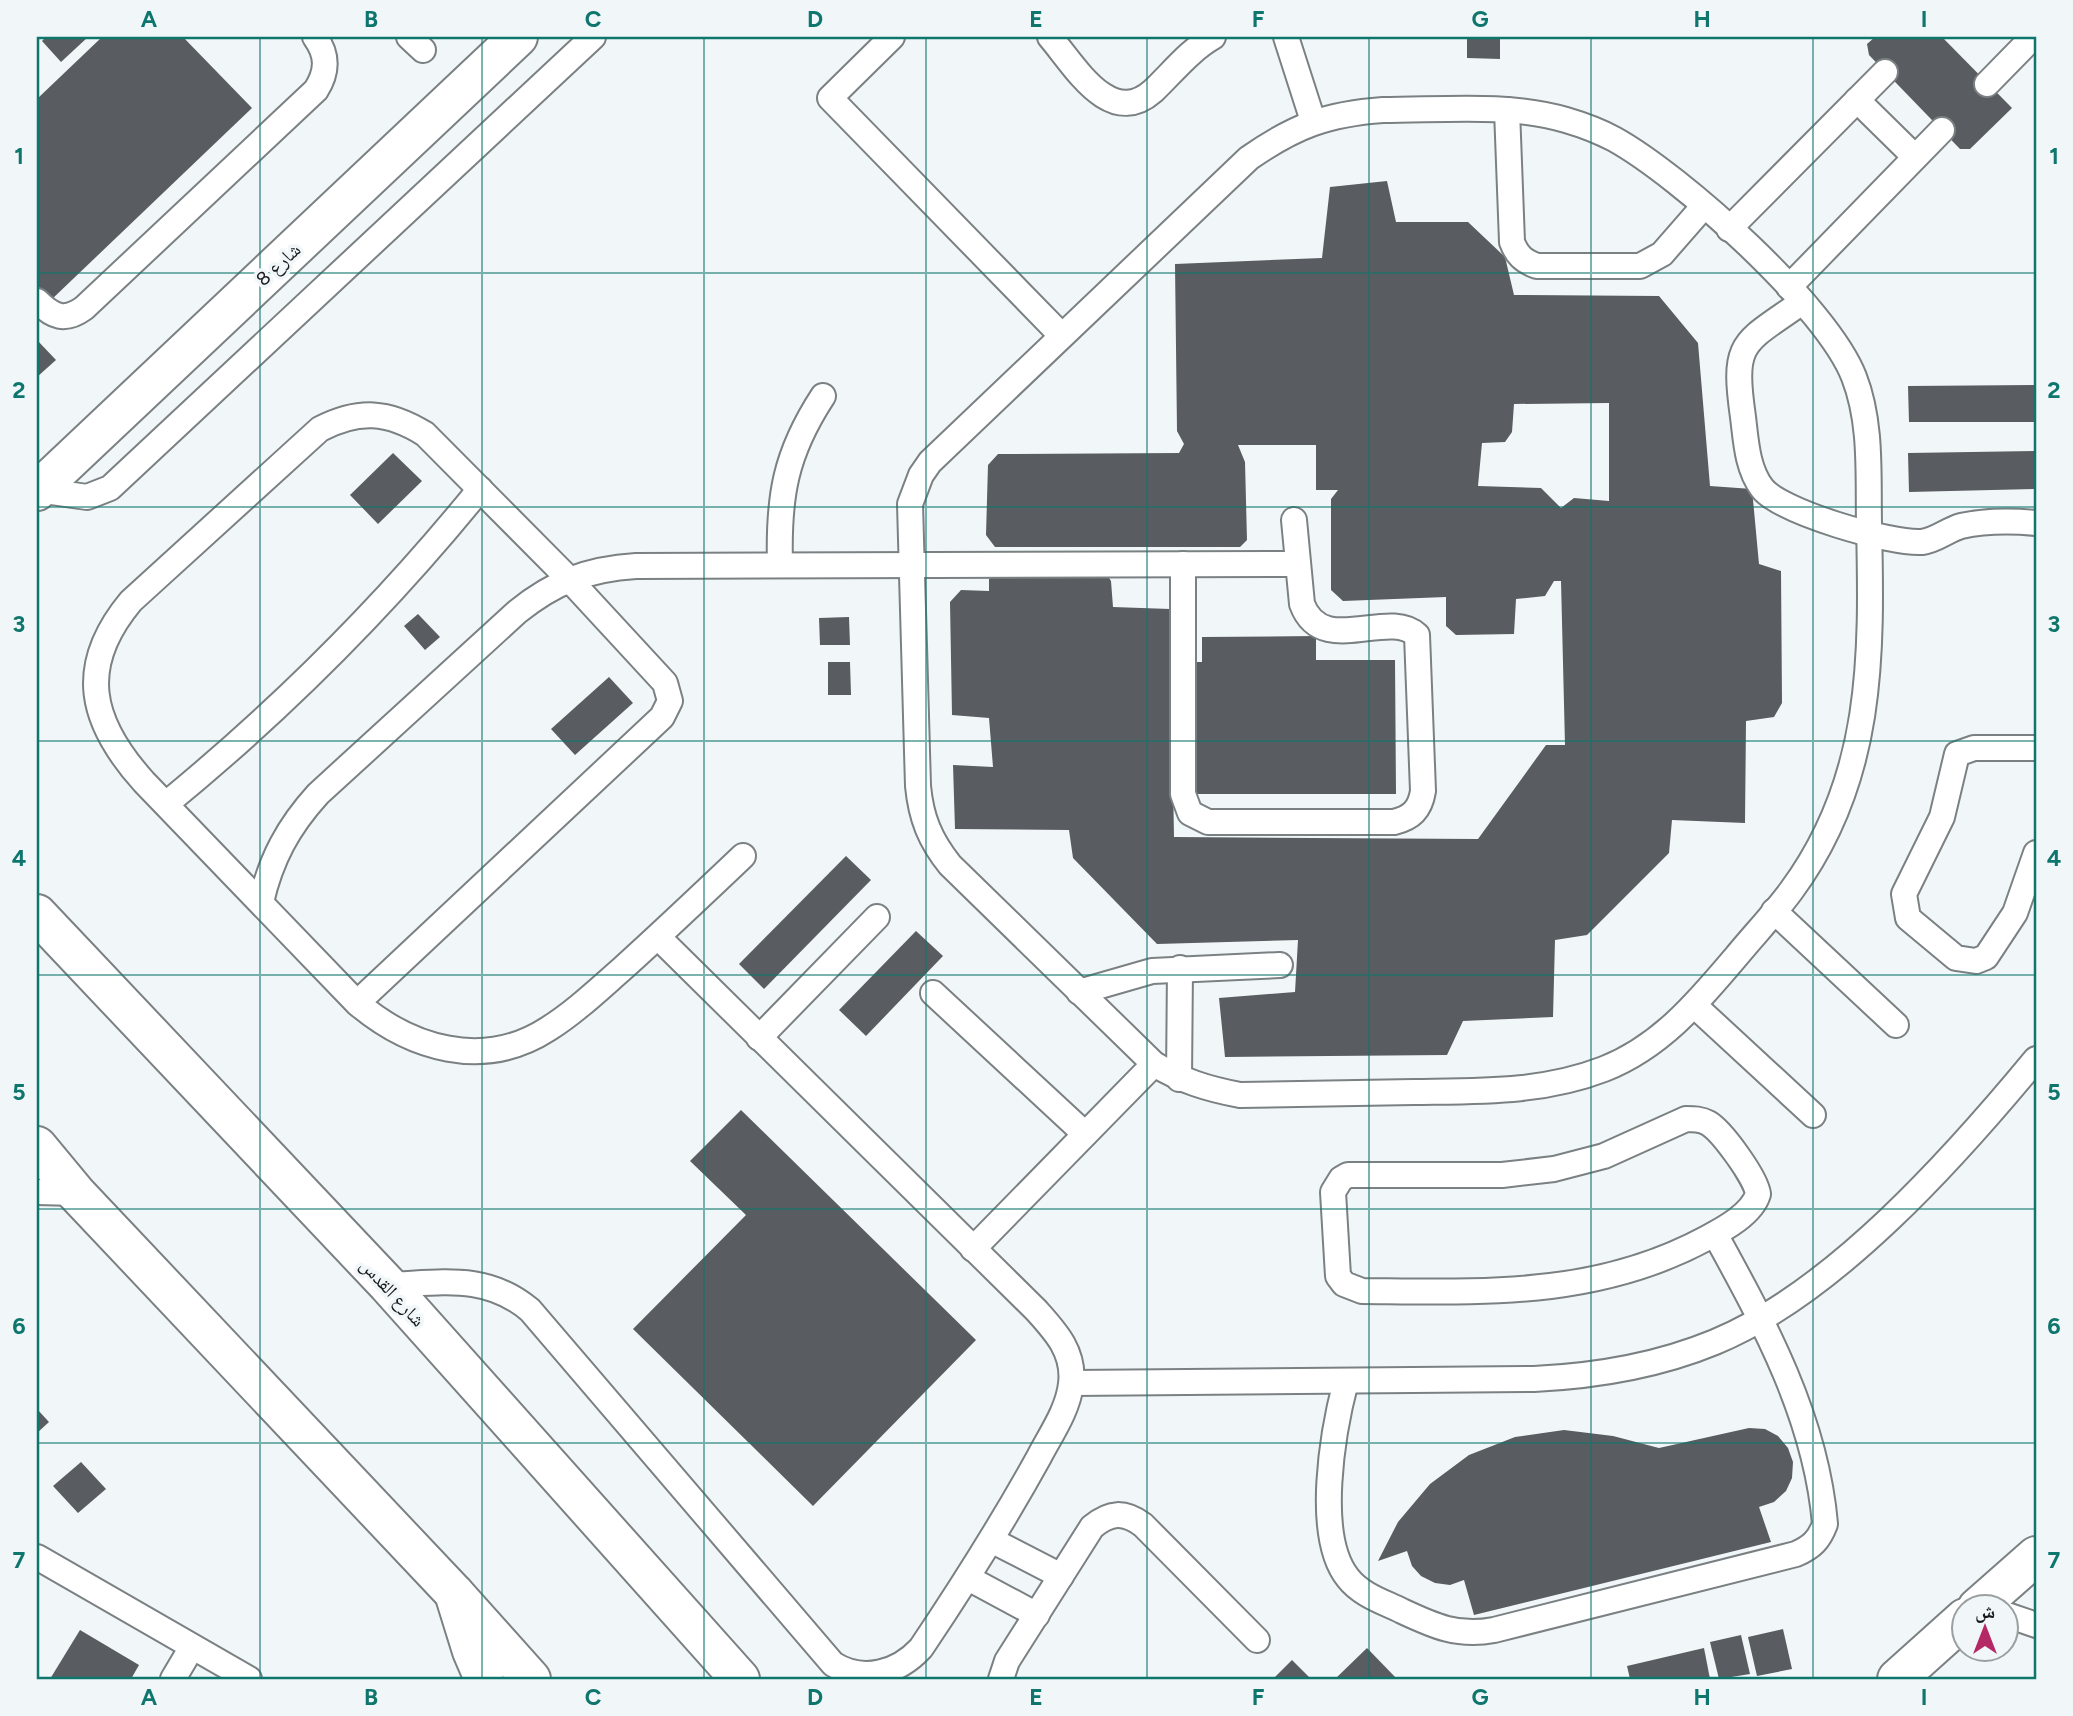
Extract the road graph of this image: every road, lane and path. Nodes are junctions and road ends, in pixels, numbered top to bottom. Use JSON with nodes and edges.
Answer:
{"nodes":[{"id":1,"x":315,"y":37,"type":"edge"},
{"id":2,"x":519,"y":37,"type":"edge"},
{"id":3,"x":593,"y":37,"type":"edge"},
{"id":4,"x":892,"y":37,"type":"edge"},
{"id":5,"x":1050,"y":37,"type":"edge"},
{"id":6,"x":1213,"y":37,"type":"edge"},
{"id":7,"x":1286,"y":37,"type":"edge"},
{"id":8,"x":2033,"y":37,"type":"edge"},
{"id":9,"x":1885,"y":72,"type":"dead end"},
{"id":10,"x":1987,"y":83,"type":"dead end"},
{"id":11,"x":1857,"y":100,"type":"junction"},
{"id":12,"x":1507,"y":110,"type":"junction"},
{"id":13,"x":1313,"y":121,"type":"junction"},
{"id":14,"x":1942,"y":130,"type":"dead end"},
{"id":15,"x":1915,"y":157,"type":"junction"},
{"id":16,"x":1703,"y":207,"type":"junction"},
{"id":17,"x":1729,"y":229,"type":"junction"},
{"id":18,"x":1796,"y":295,"type":"junction"},
{"id":19,"x":37,"y":301,"type":"edge"},
{"id":20,"x":1061,"y":335,"type":"junction"},
{"id":21,"x":823,"y":396,"type":"dead end"},
{"id":22,"x":480,"y":489,"type":"junction"},
{"id":23,"x":37,"y":491,"type":"edge"},
{"id":24,"x":1294,"y":520,"type":"dead end"},
{"id":25,"x":2036,"y":523,"type":"edge"},
{"id":26,"x":1869,"y":534,"type":"junction"},
{"id":27,"x":1183,"y":564,"type":"junction"},
{"id":28,"x":1297,"y":564,"type":"junction"},
{"id":29,"x":780,"y":565,"type":"junction"},
{"id":30,"x":911,"y":565,"type":"junction"},
{"id":31,"x":568,"y":578,"type":"junction"},
{"id":32,"x":2036,"y":748,"type":"edge"},
{"id":33,"x":166,"y":804,"type":"junction"},
{"id":34,"x":2036,"y":853,"type":"edge"},
{"id":35,"x":743,"y":856,"type":"dead end"},
{"id":36,"x":37,"y":886,"type":"edge"},
{"id":37,"x":261,"y":902,"type":"junction"},
{"id":38,"x":1774,"y":911,"type":"junction"},
{"id":39,"x":877,"y":917,"type":"dead end"},
{"id":40,"x":45,"y":923,"type":"edge"},
{"id":41,"x":658,"y":937,"type":"junction"},
{"id":42,"x":1280,"y":965,"type":"dead end"},
{"id":43,"x":1180,"y":968,"type":"junction"},
{"id":44,"x":1079,"y":992,"type":"junction"},
{"id":45,"x":933,"y":993,"type":"dead end"},
{"id":46,"x":357,"y":1003,"type":"junction"},
{"id":47,"x":1695,"y":1006,"type":"junction"},
{"id":48,"x":1896,"y":1025,"type":"dead end"},
{"id":49,"x":759,"y":1038,"type":"junction"},
{"id":50,"x":2036,"y":1059,"type":"edge"},
{"id":51,"x":1154,"y":1065,"type":"junction"},
{"id":52,"x":1179,"y":1079,"type":"junction"},
{"id":53,"x":1813,"y":1115,"type":"dead end"},
{"id":54,"x":1085,"y":1134,"type":"junction"},
{"id":55,"x":37,"y":1146,"type":"edge"},
{"id":56,"x":37,"y":1192,"type":"edge"},
{"id":57,"x":76,"y":1193,"type":"junction"},
{"id":58,"x":1715,"y":1234,"type":"junction"},
{"id":59,"x":973,"y":1249,"type":"junction"},
{"id":60,"x":387,"y":1285,"type":"junction"},
{"id":61,"x":1761,"y":1319,"type":"junction"},
{"id":62,"x":1346,"y":1381,"type":"junction"},
{"id":63,"x":1072,"y":1383,"type":"junction"},
{"id":64,"x":993,"y":1541,"type":"junction"},
{"id":65,"x":2036,"y":1556,"type":"edge"},
{"id":66,"x":37,"y":1558,"type":"edge"},
{"id":67,"x":1061,"y":1576,"type":"junction"},
{"id":68,"x":968,"y":1578,"type":"junction"},
{"id":69,"x":454,"y":1593,"type":"junction"},
{"id":70,"x":1993,"y":1594,"type":"edge"},
{"id":71,"x":1037,"y":1615,"type":"junction"},
{"id":72,"x":1951,"y":1631,"type":"edge"},
{"id":73,"x":1257,"y":1640,"type":"dead end"},
{"id":74,"x":192,"y":1647,"type":"junction"},
{"id":75,"x":173,"y":1679,"type":"edge"},
{"id":76,"x":249,"y":1679,"type":"edge"},
{"id":77,"x":484,"y":1679,"type":"edge"},
{"id":78,"x":531,"y":1679,"type":"edge"},
{"id":79,"x":740,"y":1679,"type":"edge"},
{"id":80,"x":1001,"y":1679,"type":"edge"},
{"id":81,"x":1897,"y":1679,"type":"edge"}],
"edges":[{"from":1,"to":19,"type":"lane"},
{"from":2,"to":23,"type":"main road","name":"شارع 8"},
{"from":3,"to":23,"type":"lane"},
{"from":4,"to":20,"type":"lane"},
{"from":5,"to":6,"type":"lane"},
{"from":7,"to":13,"type":"lane"},
{"from":8,"to":10,"type":"lane"},
{"from":9,"to":11,"type":"lane"},
{"from":11,"to":15,"type":"lane"},
{"from":11,"to":17,"type":"lane"},
{"from":12,"to":13,"type":"lane"},
{"from":12,"to":16,"type":"lane"},
{"from":12,"to":16,"type":"lane"},
{"from":13,"to":20,"type":"lane"},
{"from":14,"to":15,"type":"lane"},
{"from":15,"to":18,"type":"lane"},
{"from":16,"to":17,"type":"lane"},
{"from":17,"to":18,"type":"lane"},
{"from":18,"to":26,"type":"lane"},
{"from":18,"to":26,"type":"lane"},
{"from":20,"to":30,"type":"lane"},
{"from":21,"to":29,"type":"lane"},
{"from":22,"to":31,"type":"lane"},
{"from":22,"to":33,"type":"lane"},
{"from":22,"to":33,"type":"lane"},
{"from":24,"to":28,"type":"lane"},
{"from":25,"to":26,"type":"lane"},
{"from":26,"to":38,"type":"lane"},
{"from":27,"to":28,"type":"lane"},
{"from":27,"to":28,"type":"lane"},
{"from":27,"to":30,"type":"lane"},
{"from":29,"to":30,"type":"lane"},
{"from":29,"to":31,"type":"lane"},
{"from":30,"to":44,"type":"lane"},
{"from":31,"to":37,"type":"lane"},
{"from":31,"to":46,"type":"lane"},
{"from":32,"to":34,"type":"lane"},
{"from":33,"to":37,"type":"lane"},
{"from":35,"to":41,"type":"lane"},
{"from":36,"to":40,"type":"main road"},
{"from":37,"to":46,"type":"lane"},
{"from":38,"to":47,"type":"lane"},
{"from":38,"to":48,"type":"lane"},
{"from":39,"to":49,"type":"lane"},
{"from":40,"to":60,"type":"main road","name":"شارع القدس"},
{"from":41,"to":46,"type":"lane"},
{"from":41,"to":49,"type":"lane"},
{"from":42,"to":43,"type":"lane"},
{"from":43,"to":44,"type":"lane"},
{"from":43,"to":52,"type":"lane"},
{"from":44,"to":51,"type":"lane"},
{"from":45,"to":54,"type":"lane"},
{"from":47,"to":52,"type":"lane"},
{"from":47,"to":53,"type":"lane"},
{"from":49,"to":59,"type":"lane"},
{"from":50,"to":61,"type":"lane"},
{"from":51,"to":52,"type":"lane"},
{"from":51,"to":54,"type":"lane"},
{"from":54,"to":59,"type":"lane"},
{"from":55,"to":57,"type":"main road"},
{"from":56,"to":57,"type":"lane"},
{"from":57,"to":69,"type":"main road"},
{"from":58,"to":58,"type":"lane"},
{"from":58,"to":61,"type":"lane"},
{"from":59,"to":63,"type":"lane"},
{"from":60,"to":68,"type":"lane"},
{"from":60,"to":79,"type":"main road","name":"شارع القدس"},
{"from":61,"to":62,"type":"lane"},
{"from":61,"to":62,"type":"lane"},
{"from":62,"to":63,"type":"lane"},
{"from":63,"to":64,"type":"lane"},
{"from":64,"to":67,"type":"lane"},
{"from":64,"to":68,"type":"lane"},
{"from":65,"to":70,"type":"main road"},
{"from":66,"to":74,"type":"lane"},
{"from":67,"to":71,"type":"lane"},
{"from":67,"to":73,"type":"lane"},
{"from":68,"to":71,"type":"lane"},
{"from":69,"to":77,"type":"main road"},
{"from":69,"to":78,"type":"main road"},
{"from":71,"to":80,"type":"lane"},
{"from":72,"to":81,"type":"main road"},
{"from":74,"to":75,"type":"lane"},
{"from":74,"to":76,"type":"lane"}]}
